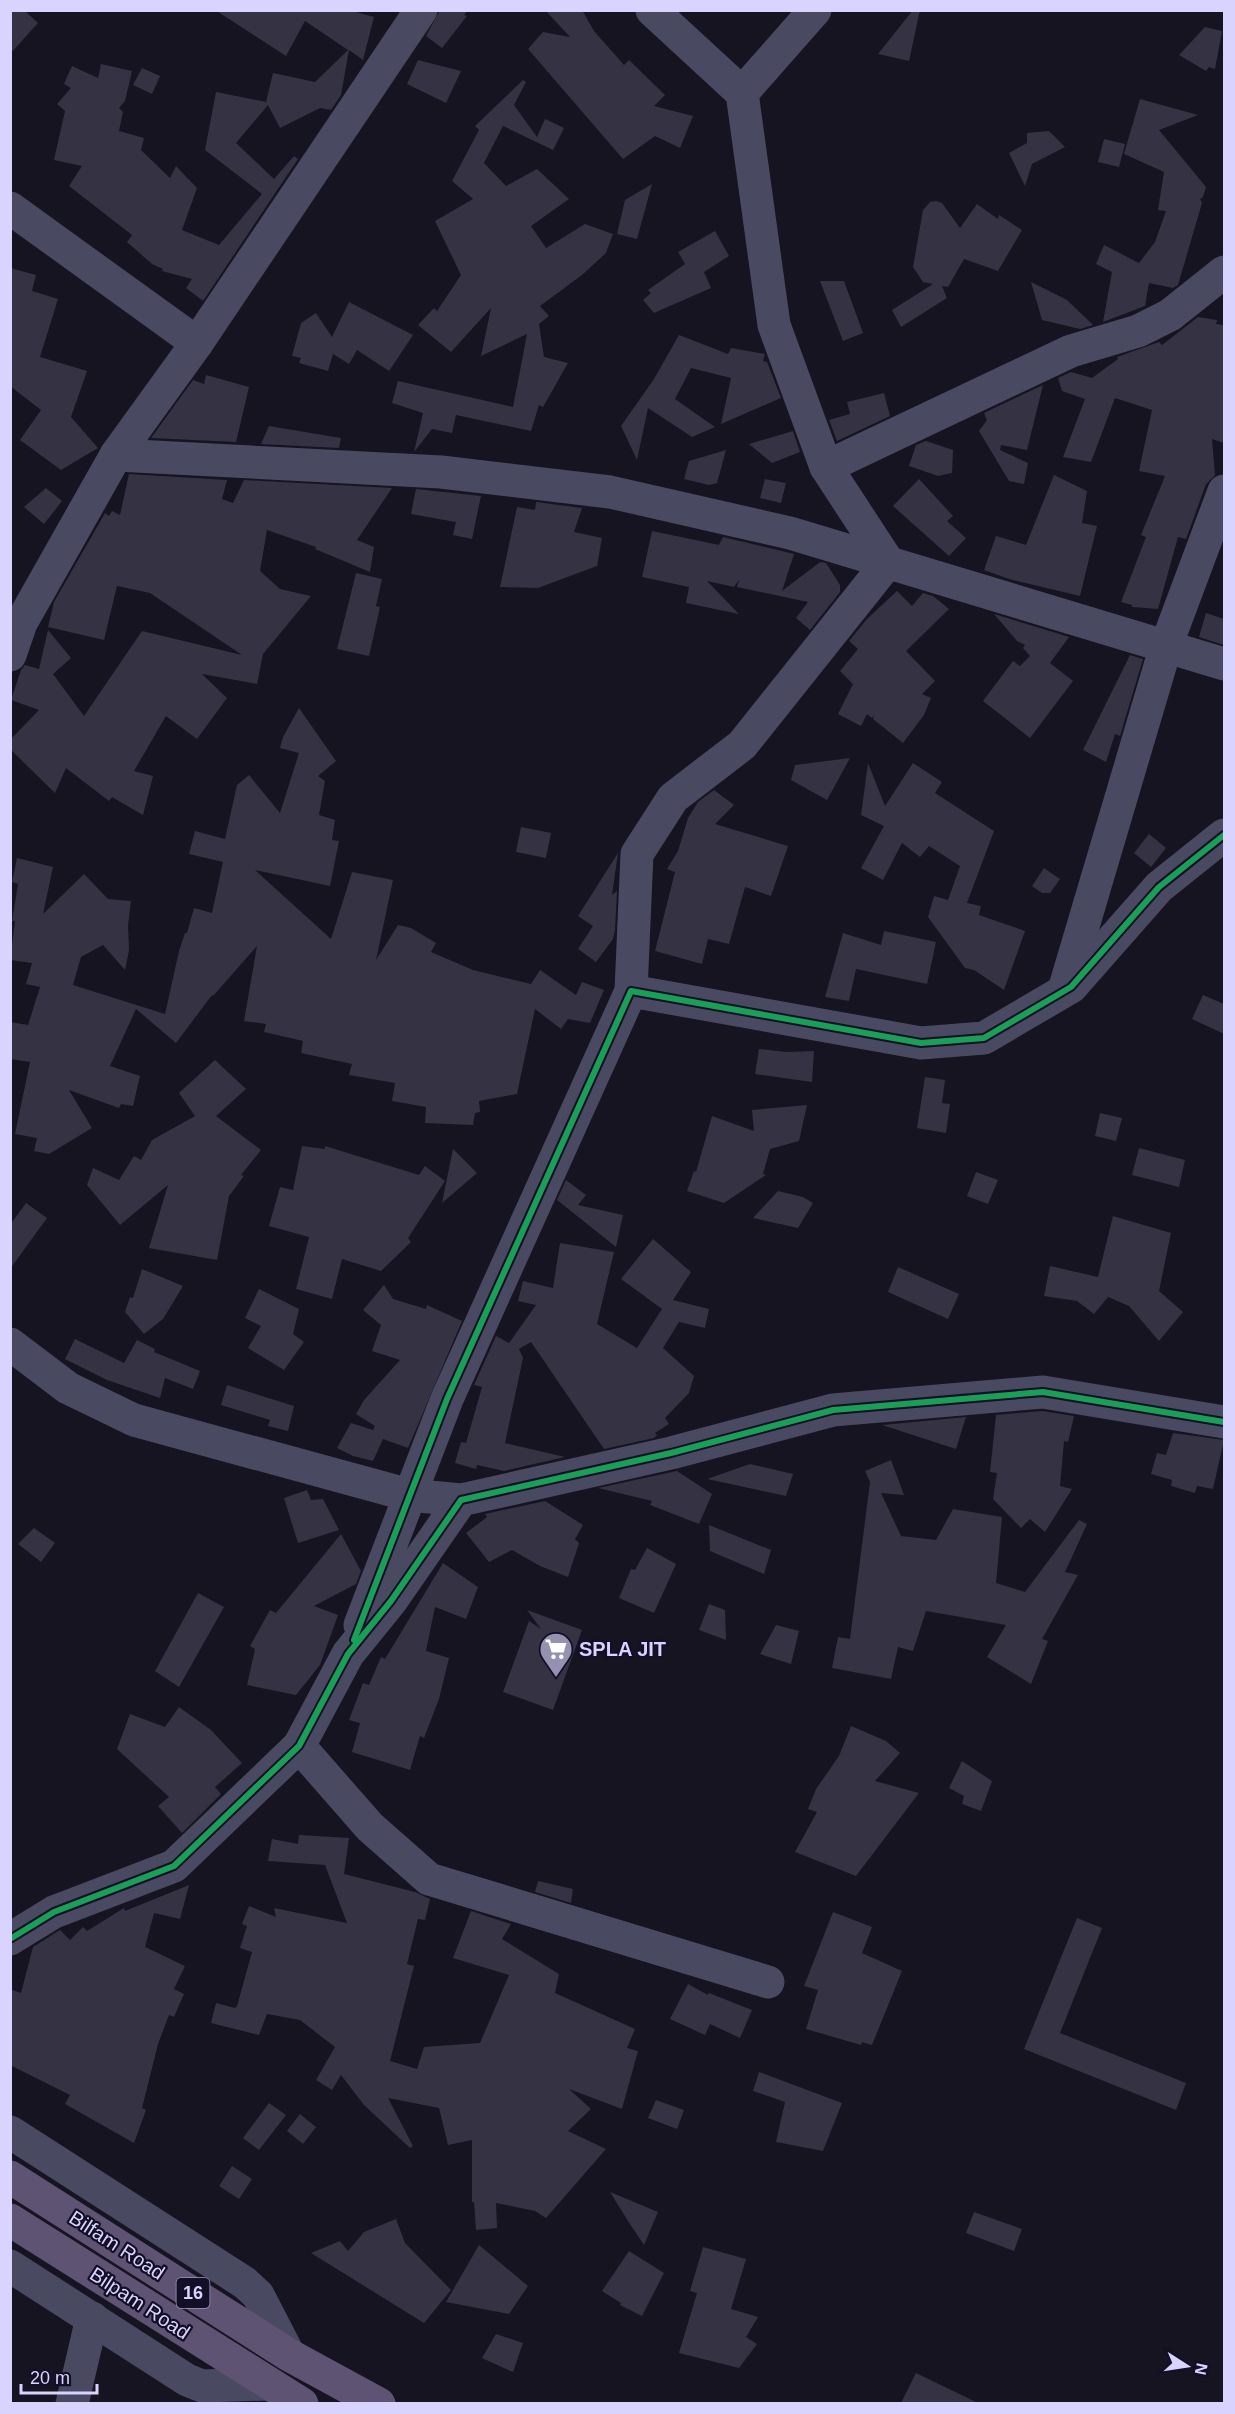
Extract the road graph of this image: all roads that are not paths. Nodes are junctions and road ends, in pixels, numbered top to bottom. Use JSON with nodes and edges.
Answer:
{"nodes":[{"id":1,"x":421,"y":10,"type":"edge"},
{"id":2,"x":651,"y":10,"type":"edge"},
{"id":3,"x":815,"y":10,"type":"edge"},
{"id":4,"x":742,"y":93,"type":"junction"},
{"id":5,"x":10,"y":208,"type":"edge"},
{"id":6,"x":1224,"y":272,"type":"edge"},
{"id":7,"x":197,"y":343,"type":"junction"},
{"id":8,"x":116,"y":455,"type":"junction"},
{"id":9,"x":826,"y":466,"type":"junction"},
{"id":10,"x":1224,"y":491,"type":"edge"},
{"id":11,"x":888,"y":562,"type":"junction"},
{"id":12,"x":16,"y":620,"type":"edge"},
{"id":13,"x":1166,"y":646,"type":"junction"},
{"id":14,"x":10,"y":655,"type":"edge"},
{"id":15,"x":1224,"y":664,"type":"edge"},
{"id":16,"x":1224,"y":835,"type":"edge"},
{"id":17,"x":631,"y":990,"type":"junction"},
{"id":18,"x":1063,"y":992,"type":"junction"},
{"id":19,"x":10,"y":1344,"type":"edge"},
{"id":20,"x":1224,"y":1422,"type":"edge"},
{"id":21,"x":409,"y":1495,"type":"junction"},
{"id":22,"x":461,"y":1500,"type":"junction"},
{"id":23,"x":348,"y":1654,"type":"junction"},
{"id":24,"x":299,"y":1746,"type":"junction"},
{"id":25,"x":10,"y":1940,"type":"edge"},
{"id":26,"x":768,"y":1982,"type":"dead end"},
{"id":27,"x":10,"y":2132,"type":"edge"},
{"id":28,"x":10,"y":2177,"type":"edge"},
{"id":29,"x":10,"y":2220,"type":"edge"},
{"id":30,"x":10,"y":2266,"type":"edge"},
{"id":31,"x":92,"y":2318,"type":"junction"},
{"id":32,"x":289,"y":2355,"type":"junction"},
{"id":33,"x":268,"y":2384,"type":"junction"},
{"id":34,"x":72,"y":2403,"type":"edge"},
{"id":35,"x":302,"y":2403,"type":"edge"},
{"id":36,"x":379,"y":2403,"type":"edge"}],
"edges":[{"from":1,"to":7,"type":"street"},
{"from":2,"to":4,"type":"street"},
{"from":3,"to":4,"type":"street"},
{"from":4,"to":9,"type":"street"},
{"from":5,"to":7,"type":"street"},
{"from":6,"to":9,"type":"street"},
{"from":7,"to":8,"type":"street"},
{"from":8,"to":11,"type":"street"},
{"from":8,"to":12,"type":"street"},
{"from":9,"to":11,"type":"street"},
{"from":10,"to":13,"type":"street"},
{"from":11,"to":13,"type":"street"},
{"from":11,"to":17,"type":"street"},
{"from":12,"to":14,"type":"street"},
{"from":13,"to":15,"type":"street"},
{"from":13,"to":18,"type":"street"},
{"from":16,"to":18,"type":"street"},
{"from":17,"to":18,"type":"street"},
{"from":17,"to":21,"type":"street"},
{"from":19,"to":21,"type":"street"},
{"from":20,"to":22,"type":"street"},
{"from":21,"to":22,"type":"street"},
{"from":21,"to":23,"type":"street"},
{"from":22,"to":23,"type":"street"},
{"from":23,"to":24,"type":"street"},
{"from":24,"to":25,"type":"street"},
{"from":24,"to":26,"type":"street"},
{"from":27,"to":32,"type":"street"},
{"from":28,"to":32,"type":"main road","name":"Bilfam Road","number":"16"},
{"from":29,"to":33,"type":"main road","name":"Bilpam Road","number":"16"},
{"from":30,"to":31,"type":"street"},
{"from":31,"to":33,"type":"street"},
{"from":31,"to":34,"type":"street"},
{"from":32,"to":36,"type":"main road","name":"Bilfam Road","number":"16"},
{"from":33,"to":35,"type":"main road","name":"Bilpam Road","number":"16"}]}
